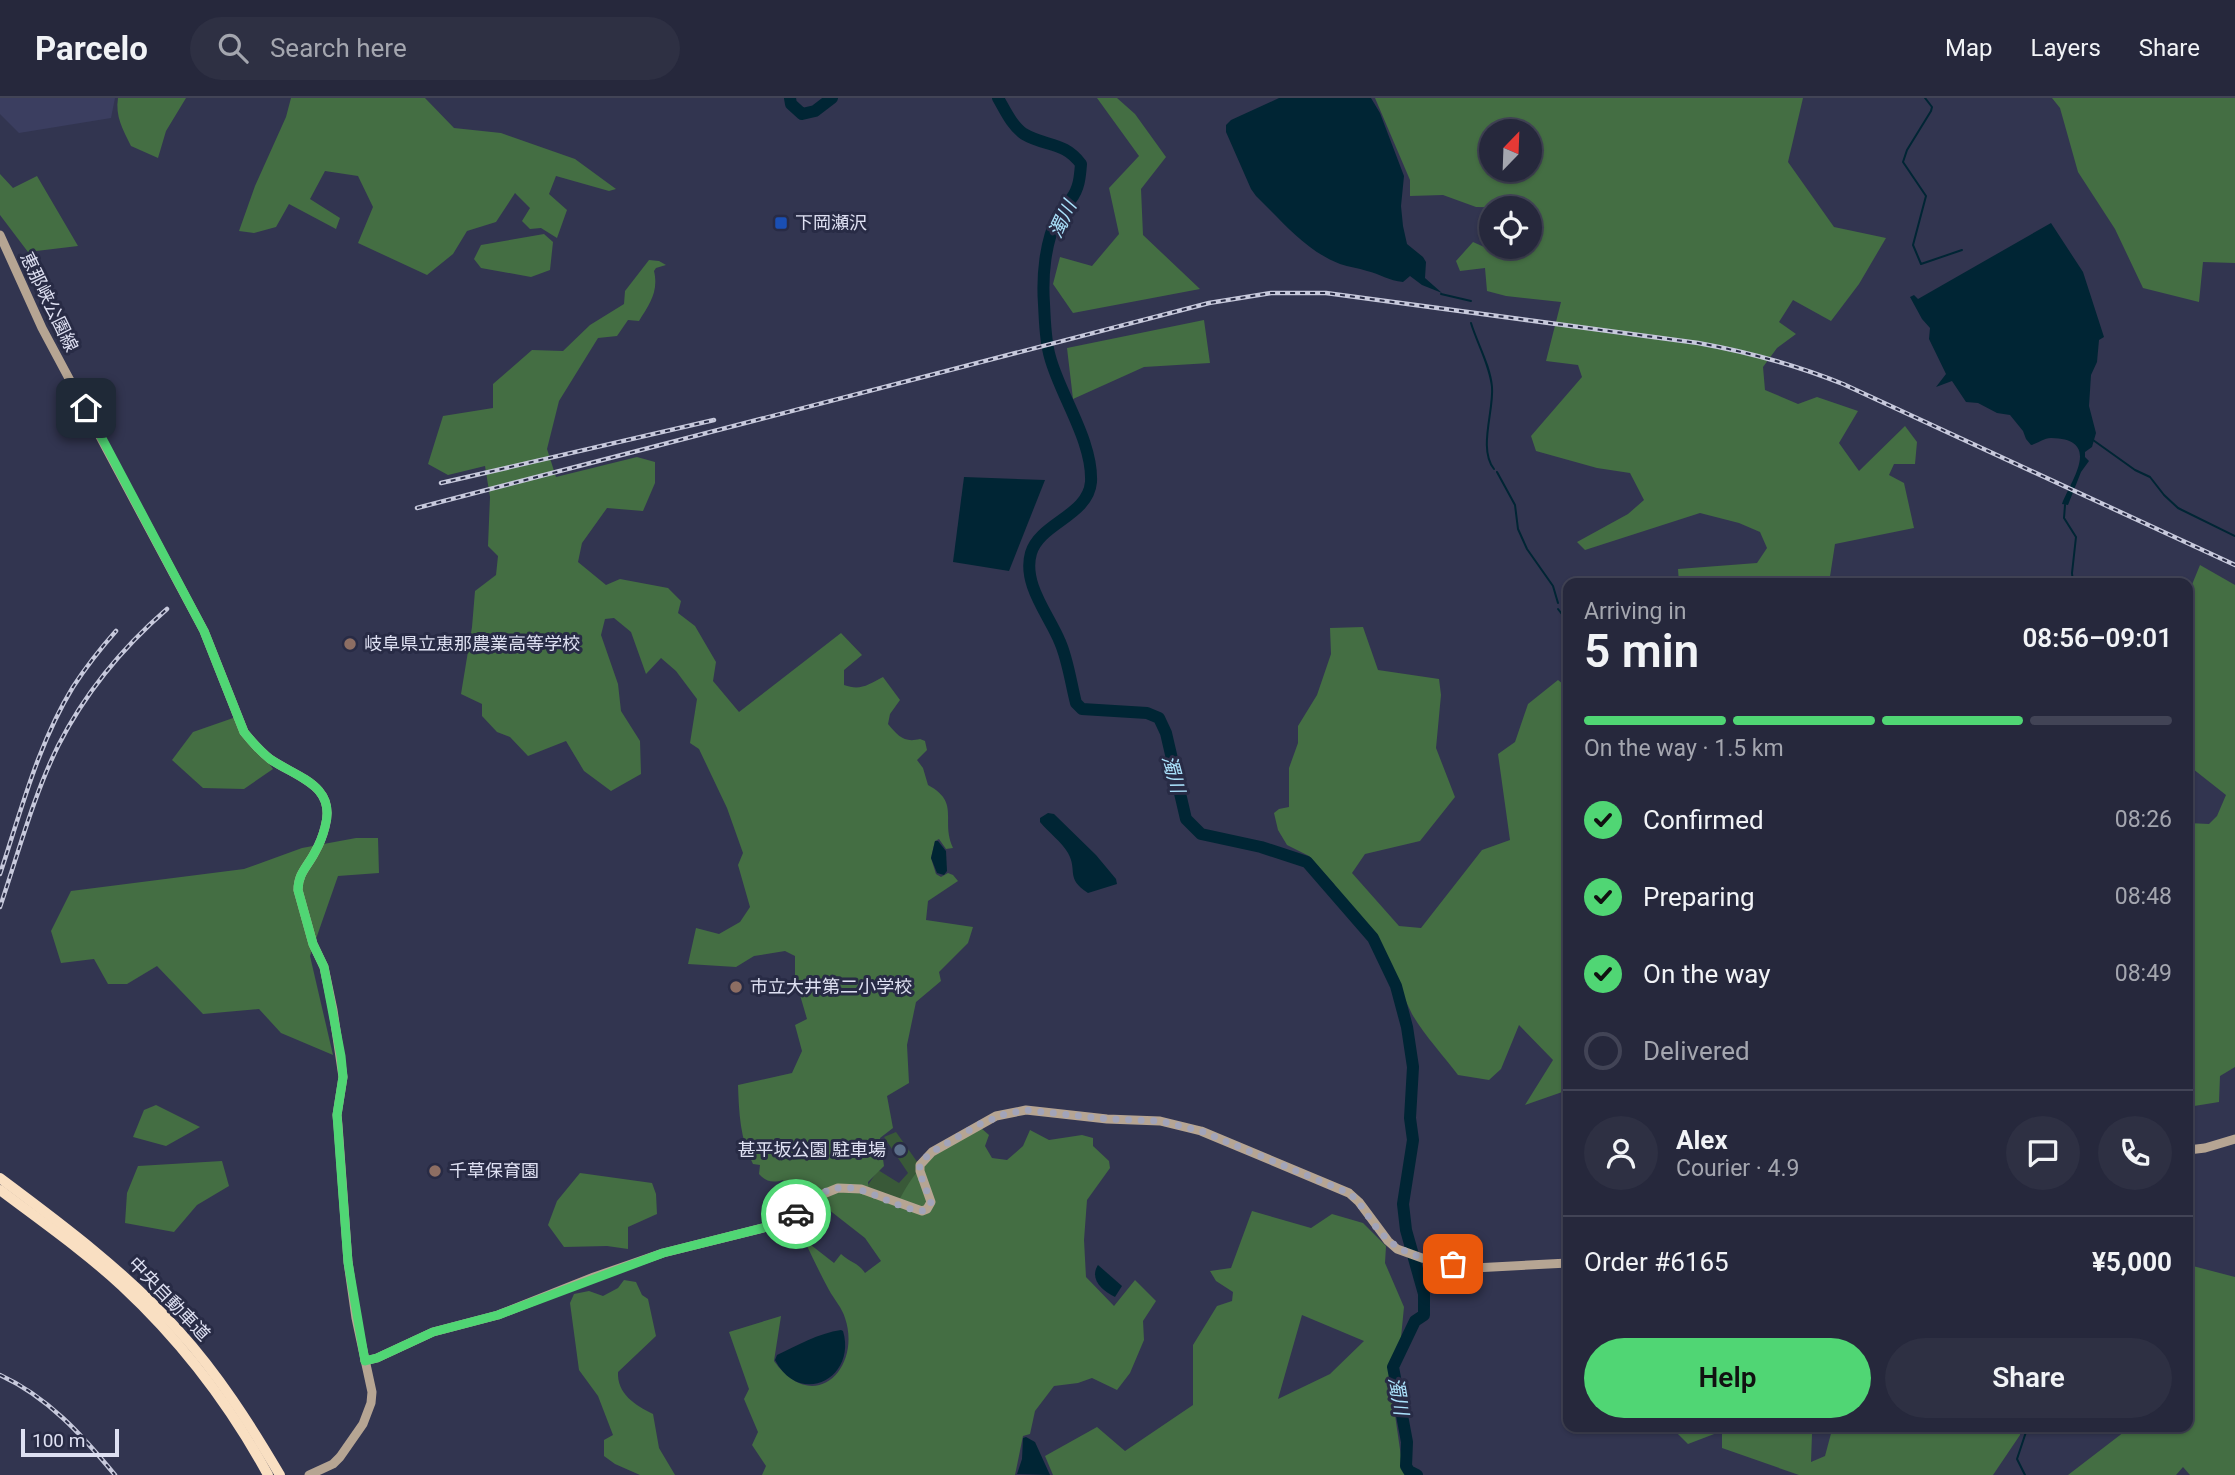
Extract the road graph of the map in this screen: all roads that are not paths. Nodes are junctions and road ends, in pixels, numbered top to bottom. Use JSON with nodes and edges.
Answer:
{"nodes":[{"id":1,"x":0,"y":235,"type":"edge"},
{"id":2,"x":2235,"y":1139,"type":"edge"},
{"id":3,"x":2193,"y":1149,"type":"edge"},
{"id":4,"x":0,"y":1178,"type":"edge"},
{"id":5,"x":0,"y":1191,"type":"edge"},
{"id":6,"x":1563,"y":1263,"type":"edge"},
{"id":7,"x":365,"y":1361,"type":"junction"},
{"id":8,"x":268,"y":1475,"type":"edge"},
{"id":9,"x":279,"y":1475,"type":"edge"},
{"id":10,"x":309,"y":1475,"type":"edge"}],
"edges":[{"from":1,"to":7,"type":"main road","name":"恵那峡公園線"},
{"from":2,"to":3,"type":"main road"},
{"from":4,"to":9,"type":"highway","name":"中央自動車道"},
{"from":5,"to":8,"type":"highway","name":"中央自動車道"},
{"from":6,"to":7,"type":"main road"},
{"from":7,"to":10,"type":"main road","name":"恵那峡公園線"}]}
